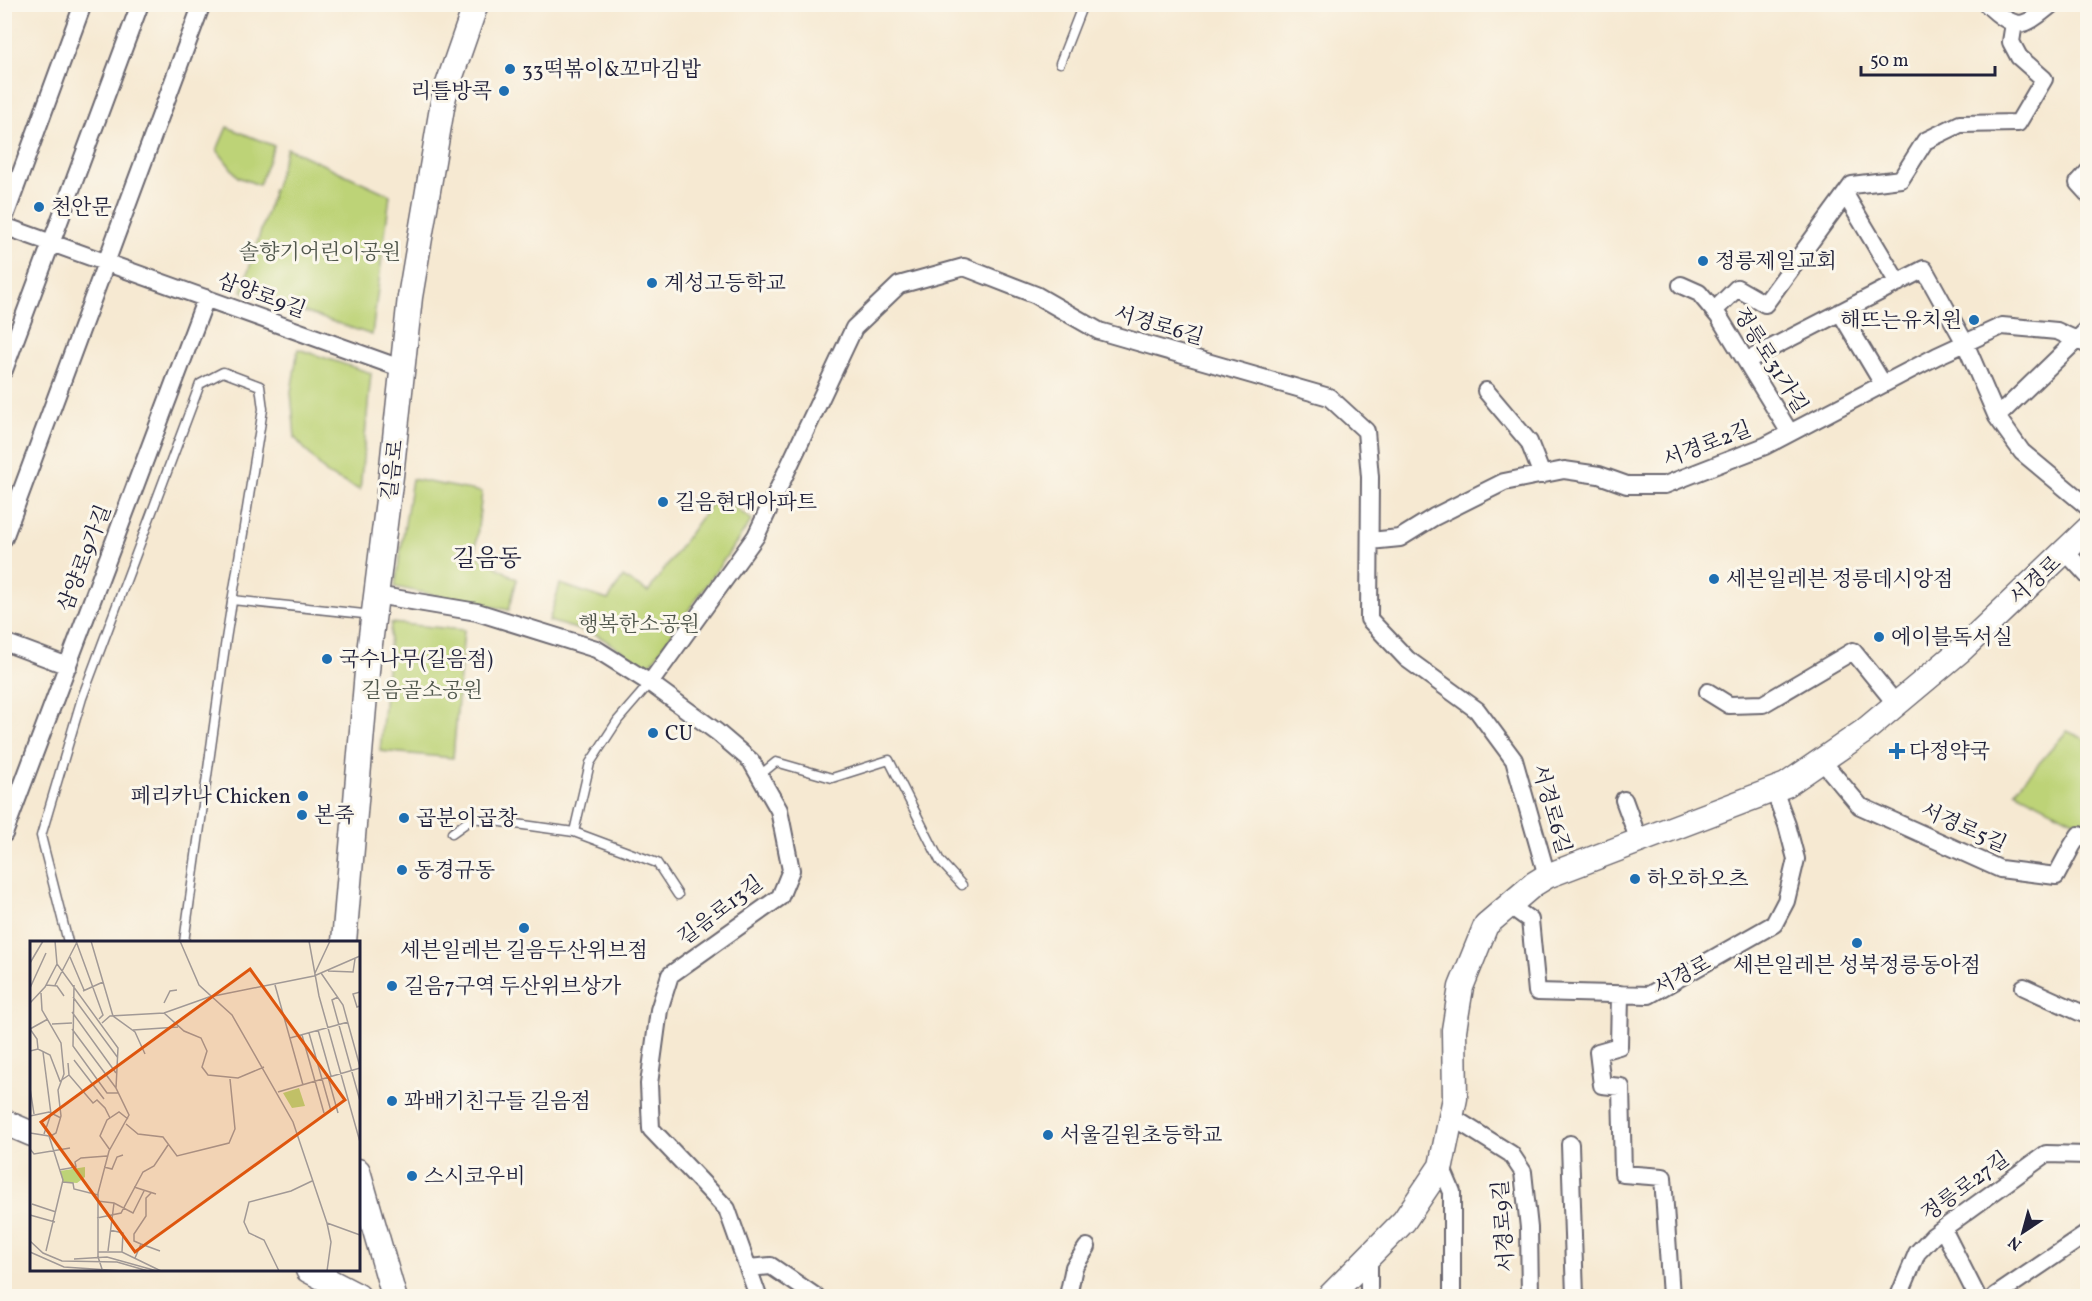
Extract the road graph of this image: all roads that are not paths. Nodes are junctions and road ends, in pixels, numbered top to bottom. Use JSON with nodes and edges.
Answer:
{"nodes":[{"id":1,"x":83,"y":4,"type":"edge"},
{"id":2,"x":140,"y":4,"type":"edge"},
{"id":3,"x":476,"y":4,"type":"edge"},
{"id":4,"x":1083,"y":4,"type":"edge"},
{"id":5,"x":1986,"y":4,"type":"edge"},
{"id":6,"x":2052,"y":4,"type":"edge"},
{"id":7,"x":200,"y":9,"type":"dead end"},
{"id":8,"x":2014,"y":22,"type":"junction"},
{"id":9,"x":1060,"y":63,"type":"dead end"},
{"id":10,"x":2088,"y":172,"type":"edge"},
{"id":11,"x":1845,"y":194,"type":"junction"},
{"id":12,"x":2088,"y":194,"type":"edge"},
{"id":13,"x":4,"y":219,"type":"edge"},
{"id":14,"x":4,"y":226,"type":"edge"},
{"id":15,"x":51,"y":243,"type":"junction"},
{"id":16,"x":106,"y":262,"type":"junction"},
{"id":17,"x":1898,"y":283,"type":"junction"},
{"id":18,"x":1681,"y":285,"type":"dead end"},
{"id":19,"x":206,"y":298,"type":"junction"},
{"id":20,"x":1714,"y":311,"type":"junction"},
{"id":21,"x":1840,"y":312,"type":"junction"},
{"id":22,"x":2084,"y":338,"type":"edge"},
{"id":23,"x":1965,"y":343,"type":"junction"},
{"id":24,"x":1746,"y":361,"type":"junction"},
{"id":25,"x":402,"y":369,"type":"junction"},
{"id":26,"x":4,"y":370,"type":"edge"},
{"id":27,"x":1883,"y":384,"type":"junction"},
{"id":28,"x":1486,"y":391,"type":"dead end"},
{"id":29,"x":1997,"y":417,"type":"junction"},
{"id":30,"x":1790,"y":433,"type":"junction"},
{"id":31,"x":1542,"y":475,"type":"junction"},
{"id":32,"x":2088,"y":507,"type":"edge"},
{"id":33,"x":2088,"y":529,"type":"edge"},
{"id":34,"x":4,"y":538,"type":"edge"},
{"id":35,"x":1370,"y":541,"type":"junction"},
{"id":36,"x":2066,"y":551,"type":"junction"},
{"id":37,"x":2088,"y":576,"type":"edge"},
{"id":38,"x":232,"y":600,"type":"junction"},
{"id":39,"x":375,"y":605,"type":"junction"},
{"id":40,"x":4,"y":642,"type":"edge"},
{"id":41,"x":68,"y":666,"type":"junction"},
{"id":42,"x":650,"y":683,"type":"junction"},
{"id":43,"x":1708,"y":692,"type":"dead end"},
{"id":44,"x":1896,"y":705,"type":"junction"},
{"id":45,"x":1822,"y":761,"type":"junction"},
{"id":46,"x":760,"y":775,"type":"junction"},
{"id":47,"x":1774,"y":790,"type":"junction"},
{"id":48,"x":1624,"y":800,"type":"dead end"},
{"id":49,"x":574,"y":832,"type":"junction"},
{"id":50,"x":452,"y":833,"type":"dead end"},
{"id":51,"x":4,"y":834,"type":"edge"},
{"id":52,"x":2088,"y":839,"type":"edge"},
{"id":53,"x":1639,"y":841,"type":"junction"},
{"id":54,"x":1547,"y":876,"type":"junction"},
{"id":55,"x":962,"y":885,"type":"dead end"},
{"id":56,"x":678,"y":895,"type":"dead end"},
{"id":57,"x":1509,"y":905,"type":"junction"},
{"id":58,"x":68,"y":941,"type":"edge"},
{"id":59,"x":184,"y":941,"type":"edge"},
{"id":60,"x":344,"y":941,"type":"edge"},
{"id":61,"x":2024,"y":987,"type":"dead end"},
{"id":62,"x":1620,"y":994,"type":"junction"},
{"id":63,"x":2088,"y":1016,"type":"edge"},
{"id":64,"x":1452,"y":1116,"type":"junction"},
{"id":65,"x":4,"y":1122,"type":"edge"},
{"id":66,"x":30,"y":1133,"type":"edge"},
{"id":67,"x":1570,"y":1144,"type":"dead end"},
{"id":68,"x":2088,"y":1155,"type":"edge"},
{"id":69,"x":1441,"y":1166,"type":"junction"},
{"id":70,"x":360,"y":1178,"type":"edge"},
{"id":71,"x":1942,"y":1229,"type":"junction"},
{"id":72,"x":2088,"y":1233,"type":"edge"},
{"id":73,"x":1087,"y":1247,"type":"dead end"},
{"id":74,"x":1370,"y":1256,"type":"junction"},
{"id":75,"x":748,"y":1268,"type":"junction"},
{"id":76,"x":312,"y":1271,"type":"edge"},
{"id":77,"x":358,"y":1296,"type":"edge"},
{"id":78,"x":394,"y":1296,"type":"edge"},
{"id":79,"x":758,"y":1296,"type":"edge"},
{"id":80,"x":815,"y":1296,"type":"edge"},
{"id":81,"x":1068,"y":1296,"type":"edge"},
{"id":82,"x":1330,"y":1296,"type":"edge"},
{"id":83,"x":1369,"y":1296,"type":"edge"},
{"id":84,"x":1452,"y":1296,"type":"edge"},
{"id":85,"x":1530,"y":1296,"type":"edge"},
{"id":86,"x":1575,"y":1296,"type":"edge"},
{"id":87,"x":1671,"y":1296,"type":"edge"},
{"id":88,"x":1899,"y":1296,"type":"edge"},
{"id":89,"x":1977,"y":1296,"type":"edge"},
{"id":90,"x":1995,"y":1296,"type":"edge"}],
"edges":[{"from":1,"to":13,"type":"street"},
{"from":2,"to":15,"type":"street"},
{"from":3,"to":25,"type":"street","name":"길음로"},
{"from":4,"to":9,"type":"lane"},
{"from":5,"to":8,"type":"street"},
{"from":6,"to":8,"type":"street"},
{"from":7,"to":16,"type":"street"},
{"from":8,"to":11,"type":"street","name":"정릉로31가길"},
{"from":10,"to":12,"type":"street"},
{"from":11,"to":17,"type":"street"},
{"from":11,"to":20,"type":"street","name":"정릉로31가길"},
{"from":14,"to":15,"type":"street","name":"삼양로9길"},
{"from":15,"to":16,"type":"street","name":"삼양로9길"},
{"from":15,"to":26,"type":"street"},
{"from":16,"to":19,"type":"street","name":"삼양로9길"},
{"from":16,"to":34,"type":"street"},
{"from":17,"to":21,"type":"street"},
{"from":17,"to":23,"type":"street"},
{"from":18,"to":20,"type":"street","name":"정릉로31가길"},
{"from":19,"to":25,"type":"street","name":"삼양로9길"},
{"from":19,"to":41,"type":"street","name":"삼양로9가길"},
{"from":20,"to":24,"type":"street","name":"정릉로31가길"},
{"from":21,"to":24,"type":"street"},
{"from":21,"to":27,"type":"street"},
{"from":22,"to":23,"type":"street","name":"서경로2길"},
{"from":22,"to":29,"type":"street"},
{"from":23,"to":27,"type":"street","name":"서경로2길"},
{"from":23,"to":29,"type":"street"},
{"from":24,"to":30,"type":"street","name":"정릉로31가길"},
{"from":25,"to":39,"type":"street","name":"길음로"},
{"from":27,"to":30,"type":"street","name":"서경로2길"},
{"from":28,"to":31,"type":"street"},
{"from":29,"to":32,"type":"street"},
{"from":30,"to":31,"type":"street","name":"서경로2길"},
{"from":31,"to":35,"type":"street","name":"서경로2길"},
{"from":33,"to":36,"type":"street","name":"서경로"},
{"from":35,"to":42,"type":"street","name":"서경로6길"},
{"from":35,"to":54,"type":"street","name":"서경로6길"},
{"from":36,"to":37,"type":"street","name":"서경로"},
{"from":36,"to":44,"type":"street","name":"서경로"},
{"from":38,"to":39,"type":"lane"},
{"from":38,"to":58,"type":"lane"},
{"from":38,"to":59,"type":"lane"},
{"from":39,"to":42,"type":"street","name":"길음로13길"},
{"from":39,"to":60,"type":"street","name":"길음로"},
{"from":40,"to":41,"type":"street"},
{"from":41,"to":51,"type":"street","name":"삼양로9가길"},
{"from":42,"to":46,"type":"street","name":"길음로13길"},
{"from":42,"to":49,"type":"lane"},
{"from":43,"to":44,"type":"street"},
{"from":44,"to":45,"type":"street","name":"서경로"},
{"from":45,"to":47,"type":"street","name":"서경로"},
{"from":45,"to":52,"type":"street","name":"서경로5길"},
{"from":46,"to":55,"type":"lane"},
{"from":46,"to":75,"type":"street","name":"길음로13길"},
{"from":47,"to":53,"type":"street","name":"서경로"},
{"from":47,"to":62,"type":"street","name":"서경로"},
{"from":48,"to":53,"type":"street"},
{"from":49,"to":50,"type":"lane"},
{"from":49,"to":56,"type":"lane"},
{"from":53,"to":54,"type":"street","name":"서경로"},
{"from":54,"to":57,"type":"street","name":"서경로"},
{"from":57,"to":62,"type":"street","name":"서경로"},
{"from":57,"to":64,"type":"street","name":"서경로"},
{"from":61,"to":63,"type":"street"},
{"from":62,"to":87,"type":"street"},
{"from":64,"to":69,"type":"street","name":"서경로"},
{"from":64,"to":85,"type":"street","name":"서경로9길"},
{"from":65,"to":66,"type":"street"},
{"from":67,"to":86,"type":"street"},
{"from":68,"to":71,"type":"street","name":"정릉로27길"},
{"from":69,"to":74,"type":"street","name":"서경로"},
{"from":69,"to":84,"type":"street"},
{"from":70,"to":78,"type":"street"},
{"from":71,"to":88,"type":"street","name":"정릉로27길"},
{"from":71,"to":89,"type":"street"},
{"from":72,"to":90,"type":"street"},
{"from":73,"to":81,"type":"street"},
{"from":74,"to":82,"type":"street","name":"서경로"},
{"from":74,"to":83,"type":"street"},
{"from":75,"to":79,"type":"street","name":"길음로13길"},
{"from":75,"to":80,"type":"street"},
{"from":76,"to":77,"type":"street"}]}
